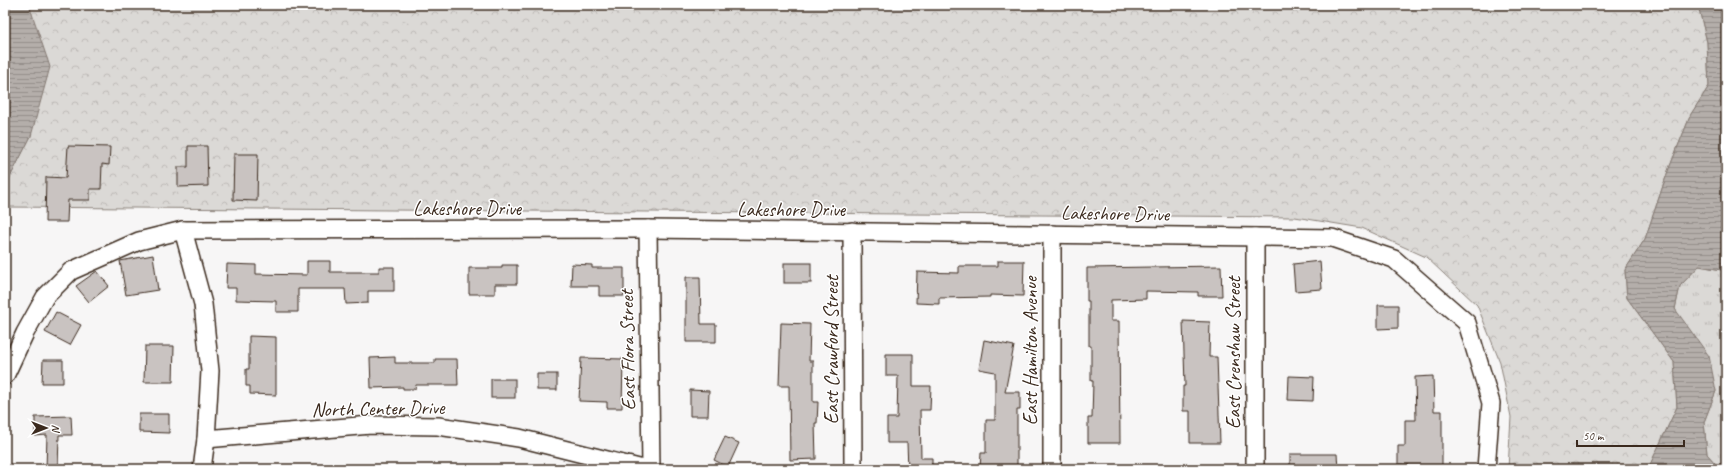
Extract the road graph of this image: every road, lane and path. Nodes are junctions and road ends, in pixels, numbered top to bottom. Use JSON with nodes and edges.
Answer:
{"nodes":[{"id":1,"x":648,"y":229,"type":"junction"},
{"id":2,"x":183,"y":230,"type":"junction"},
{"id":3,"x":852,"y":231,"type":"junction"},
{"id":4,"x":1052,"y":234,"type":"junction"},
{"id":5,"x":1255,"y":237,"type":"junction"},
{"id":6,"x":5,"y":376,"type":"edge"},
{"id":7,"x":206,"y":439,"type":"junction"},
{"id":8,"x":202,"y":469,"type":"edge"},
{"id":9,"x":643,"y":469,"type":"edge"},
{"id":10,"x":651,"y":469,"type":"edge"},
{"id":11,"x":853,"y":469,"type":"edge"},
{"id":12,"x":1052,"y":469,"type":"edge"},
{"id":13,"x":1255,"y":469,"type":"edge"},
{"id":14,"x":1486,"y":469,"type":"edge"}],
"edges":[{"from":1,"to":2,"type":"street","name":"Lakeshore Drive"},
{"from":1,"to":3,"type":"street","name":"Lakeshore Drive"},
{"from":1,"to":10,"type":"street","name":"East Flora Street"},
{"from":2,"to":6,"type":"street","name":"Lakeshore Drive"},
{"from":2,"to":7,"type":"street"},
{"from":3,"to":4,"type":"street","name":"Lakeshore Drive"},
{"from":3,"to":11,"type":"street","name":"East Crawford Street"},
{"from":4,"to":5,"type":"street","name":"Lakeshore Drive"},
{"from":4,"to":12,"type":"street","name":"East Hamilton Avenue"},
{"from":5,"to":13,"type":"street","name":"East Crenshaw Street"},
{"from":5,"to":14,"type":"street","name":"Lakeshore Drive"},
{"from":7,"to":8,"type":"street"},
{"from":7,"to":9,"type":"street","name":"North Center Drive"}]}
